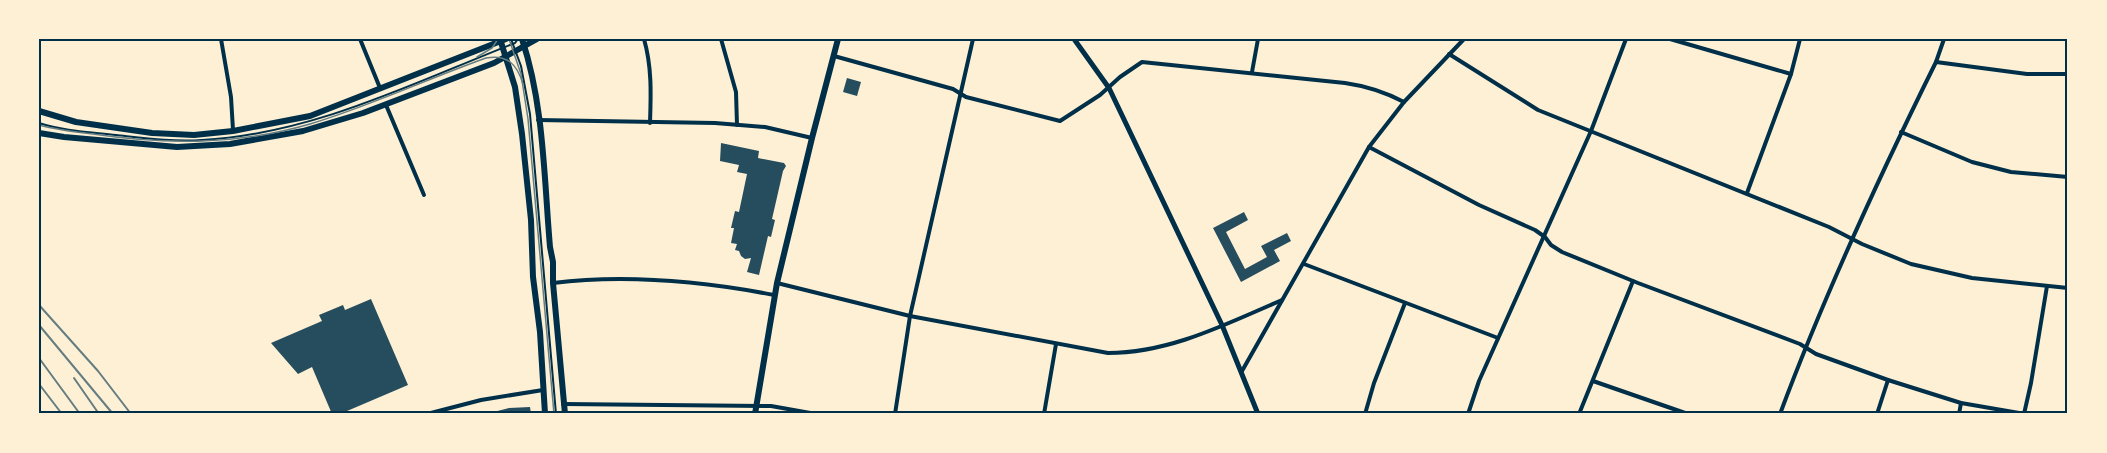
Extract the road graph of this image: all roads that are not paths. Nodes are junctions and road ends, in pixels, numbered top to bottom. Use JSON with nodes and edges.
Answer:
{"nodes":[{"id":1,"x":221,"y":39,"type":"edge"},
{"id":2,"x":360,"y":39,"type":"edge"},
{"id":3,"x":511,"y":39,"type":"edge"},
{"id":4,"x":537,"y":39,"type":"edge"},
{"id":5,"x":644,"y":39,"type":"edge"},
{"id":6,"x":722,"y":39,"type":"edge"},
{"id":7,"x":838,"y":39,"type":"edge"},
{"id":8,"x":973,"y":39,"type":"edge"},
{"id":9,"x":1074,"y":39,"type":"edge"},
{"id":10,"x":1258,"y":39,"type":"edge"},
{"id":11,"x":1464,"y":39,"type":"edge"},
{"id":12,"x":1626,"y":39,"type":"edge"},
{"id":13,"x":1670,"y":39,"type":"edge"},
{"id":14,"x":1800,"y":39,"type":"edge"},
{"id":15,"x":1944,"y":39,"type":"edge"},
{"id":16,"x":521,"y":41,"type":"edge"},
{"id":17,"x":502,"y":42,"type":"edge"},
{"id":18,"x":515,"y":46,"type":"junction"},
{"id":19,"x":1449,"y":54,"type":"junction"},
{"id":20,"x":506,"y":56,"type":"junction"},
{"id":21,"x":833,"y":56,"type":"junction"},
{"id":22,"x":1936,"y":62,"type":"junction"},
{"id":23,"x":1252,"y":72,"type":"junction"},
{"id":24,"x":1791,"y":74,"type":"junction"},
{"id":25,"x":2068,"y":74,"type":"edge"},
{"id":26,"x":380,"y":88,"type":"junction"},
{"id":27,"x":1109,"y":88,"type":"junction"},
{"id":28,"x":959,"y":93,"type":"junction"},
{"id":29,"x":1404,"y":102,"type":"junction"},
{"id":30,"x":386,"y":105,"type":"junction"},
{"id":31,"x":39,"y":111,"type":"edge"},
{"id":32,"x":538,"y":120,"type":"junction"},
{"id":33,"x":39,"y":123,"type":"edge"},
{"id":34,"x":650,"y":123,"type":"junction"},
{"id":35,"x":737,"y":125,"type":"junction"},
{"id":36,"x":233,"y":131,"type":"junction"},
{"id":37,"x":1591,"y":131,"type":"junction"},
{"id":38,"x":1901,"y":132,"type":"junction"},
{"id":39,"x":39,"y":133,"type":"edge"},
{"id":40,"x":812,"y":138,"type":"junction"},
{"id":41,"x":1369,"y":147,"type":"junction"},
{"id":42,"x":2068,"y":177,"type":"edge"},
{"id":43,"x":1747,"y":193,"type":"junction"},
{"id":44,"x":424,"y":195,"type":"dead end"},
{"id":45,"x":1545,"y":237,"type":"junction"},
{"id":46,"x":1851,"y":238,"type":"junction"},
{"id":47,"x":1304,"y":264,"type":"junction"},
{"id":48,"x":1633,"y":281,"type":"junction"},
{"id":49,"x":553,"y":283,"type":"junction"},
{"id":50,"x":777,"y":283,"type":"junction"},
{"id":51,"x":2047,"y":286,"type":"junction"},
{"id":52,"x":2068,"y":288,"type":"edge"},
{"id":53,"x":775,"y":296,"type":"junction"},
{"id":54,"x":1282,"y":300,"type":"junction"},
{"id":55,"x":1405,"y":303,"type":"junction"},
{"id":56,"x":910,"y":316,"type":"junction"},
{"id":57,"x":1222,"y":325,"type":"junction"},
{"id":58,"x":1498,"y":338,"type":"junction"},
{"id":59,"x":1056,"y":344,"type":"junction"},
{"id":60,"x":1805,"y":348,"type":"junction"},
{"id":61,"x":1242,"y":371,"type":"junction"},
{"id":62,"x":1888,"y":380,"type":"junction"},
{"id":63,"x":1593,"y":381,"type":"junction"},
{"id":64,"x":544,"y":390,"type":"junction"},
{"id":65,"x":1961,"y":403,"type":"junction"},
{"id":66,"x":564,"y":404,"type":"junction"},
{"id":67,"x":756,"y":405,"type":"junction"},
{"id":68,"x":427,"y":414,"type":"edge"},
{"id":69,"x":545,"y":414,"type":"edge"},
{"id":70,"x":556,"y":414,"type":"edge"},
{"id":71,"x":565,"y":414,"type":"edge"},
{"id":72,"x":754,"y":414,"type":"edge"},
{"id":73,"x":816,"y":414,"type":"edge"},
{"id":74,"x":895,"y":414,"type":"edge"},
{"id":75,"x":1044,"y":414,"type":"edge"},
{"id":76,"x":1258,"y":414,"type":"edge"},
{"id":77,"x":1365,"y":414,"type":"edge"},
{"id":78,"x":1468,"y":414,"type":"edge"},
{"id":79,"x":1579,"y":414,"type":"edge"},
{"id":80,"x":1688,"y":414,"type":"edge"},
{"id":81,"x":1780,"y":414,"type":"edge"},
{"id":82,"x":1877,"y":414,"type":"edge"},
{"id":83,"x":1959,"y":414,"type":"edge"},
{"id":84,"x":2024,"y":414,"type":"edge"}],
"edges":[{"from":1,"to":36,"type":"street"},
{"from":2,"to":26,"type":"street"},
{"from":3,"to":18,"type":"lane"},
{"from":4,"to":16,"type":"main road"},
{"from":5,"to":34,"type":"street"},
{"from":6,"to":35,"type":"street"},
{"from":7,"to":21,"type":"main road"},
{"from":8,"to":28,"type":"street"},
{"from":9,"to":27,"type":"street"},
{"from":10,"to":23,"type":"street"},
{"from":11,"to":19,"type":"street"},
{"from":12,"to":37,"type":"street"},
{"from":13,"to":24,"type":"street"},
{"from":14,"to":24,"type":"street"},
{"from":15,"to":22,"type":"street"},
{"from":16,"to":18,"type":"main road"},
{"from":16,"to":32,"type":"main road"},
{"from":17,"to":18,"type":"lane"},
{"from":17,"to":20,"type":"main road"},
{"from":17,"to":26,"type":"main road"},
{"from":17,"to":33,"type":"lane"},
{"from":18,"to":20,"type":"main road"},
{"from":18,"to":70,"type":"lane"},
{"from":19,"to":29,"type":"street"},
{"from":19,"to":37,"type":"street"},
{"from":20,"to":30,"type":"main road"},
{"from":20,"to":64,"type":"main road"},
{"from":21,"to":28,"type":"street"},
{"from":21,"to":40,"type":"main road"},
{"from":22,"to":25,"type":"street"},
{"from":22,"to":38,"type":"street"},
{"from":23,"to":27,"type":"street"},
{"from":23,"to":29,"type":"street"},
{"from":24,"to":43,"type":"street"},
{"from":26,"to":36,"type":"main road"},
{"from":27,"to":28,"type":"street"},
{"from":27,"to":57,"type":"street"},
{"from":28,"to":56,"type":"street"},
{"from":29,"to":41,"type":"street"},
{"from":30,"to":39,"type":"main road"},
{"from":30,"to":44,"type":"street"},
{"from":31,"to":36,"type":"main road"},
{"from":32,"to":34,"type":"street"},
{"from":32,"to":49,"type":"main road"},
{"from":34,"to":35,"type":"street"},
{"from":35,"to":40,"type":"street"},
{"from":37,"to":43,"type":"street"},
{"from":37,"to":45,"type":"street"},
{"from":38,"to":42,"type":"street"},
{"from":38,"to":46,"type":"street"},
{"from":40,"to":50,"type":"main road"},
{"from":41,"to":45,"type":"street"},
{"from":41,"to":47,"type":"street"},
{"from":43,"to":46,"type":"street"},
{"from":45,"to":48,"type":"street"},
{"from":45,"to":58,"type":"street"},
{"from":46,"to":51,"type":"street"},
{"from":46,"to":60,"type":"street"},
{"from":47,"to":54,"type":"street"},
{"from":47,"to":55,"type":"street"},
{"from":48,"to":60,"type":"street"},
{"from":48,"to":63,"type":"street"},
{"from":49,"to":53,"type":"street"},
{"from":49,"to":66,"type":"main road"},
{"from":50,"to":53,"type":"main road"},
{"from":50,"to":56,"type":"street"},
{"from":51,"to":52,"type":"street"},
{"from":51,"to":84,"type":"street"},
{"from":53,"to":67,"type":"main road"},
{"from":54,"to":57,"type":"street"},
{"from":54,"to":61,"type":"street"},
{"from":55,"to":58,"type":"street"},
{"from":55,"to":77,"type":"street"},
{"from":56,"to":59,"type":"street"},
{"from":56,"to":74,"type":"street"},
{"from":57,"to":59,"type":"street"},
{"from":57,"to":61,"type":"street"},
{"from":58,"to":78,"type":"street"},
{"from":59,"to":75,"type":"street"},
{"from":60,"to":62,"type":"street"},
{"from":60,"to":81,"type":"street"},
{"from":61,"to":76,"type":"street"},
{"from":62,"to":65,"type":"street"},
{"from":62,"to":82,"type":"street"},
{"from":63,"to":79,"type":"street"},
{"from":63,"to":80,"type":"street"},
{"from":64,"to":68,"type":"street"},
{"from":64,"to":69,"type":"main road"},
{"from":65,"to":83,"type":"street"},
{"from":65,"to":84,"type":"street"},
{"from":66,"to":67,"type":"street"},
{"from":66,"to":71,"type":"main road"},
{"from":67,"to":72,"type":"main road"},
{"from":67,"to":73,"type":"street"}]}
